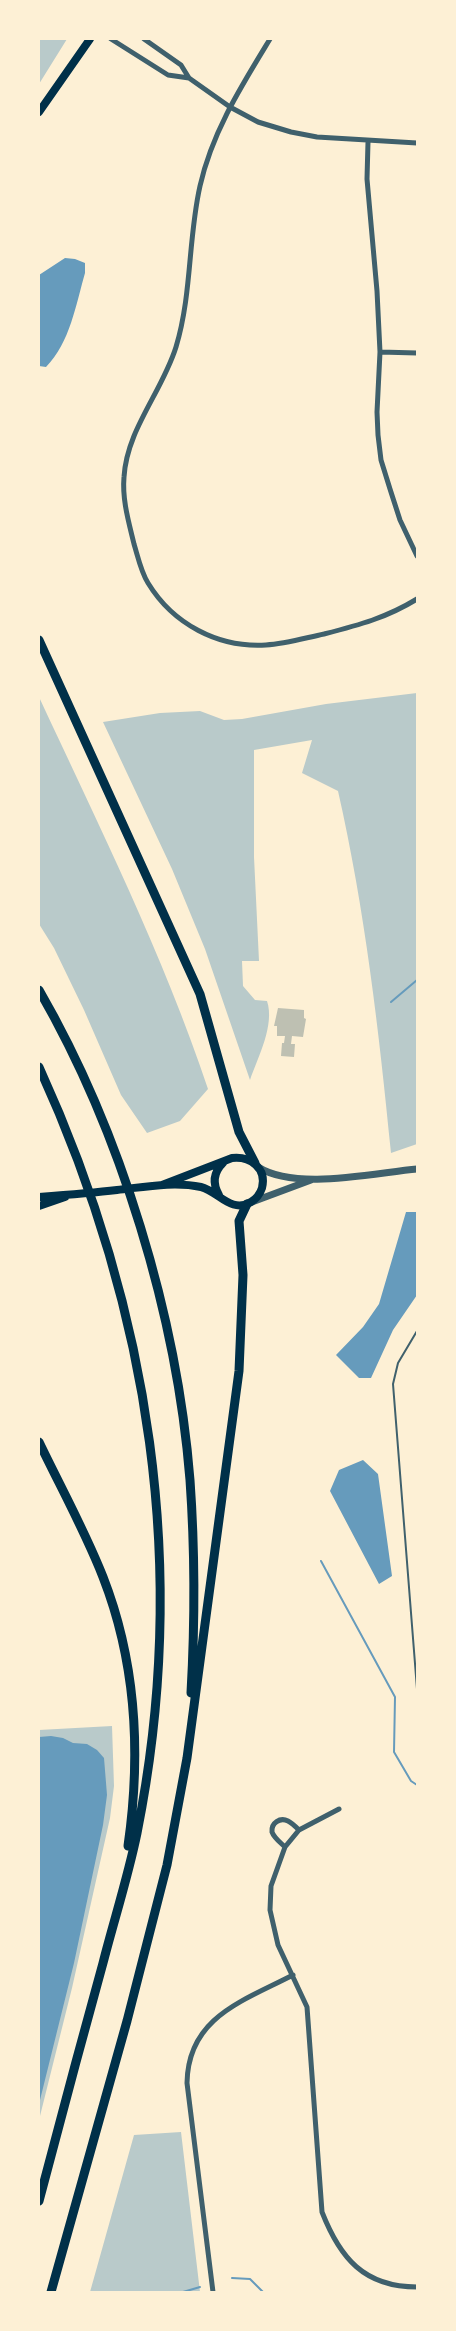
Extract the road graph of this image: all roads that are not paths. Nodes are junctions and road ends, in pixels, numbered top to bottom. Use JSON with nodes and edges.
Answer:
{"nodes":[{"id":1,"x":90,"y":39,"type":"edge"},
{"id":2,"x":111,"y":39,"type":"edge"},
{"id":3,"x":144,"y":39,"type":"edge"},
{"id":4,"x":270,"y":39,"type":"edge"},
{"id":5,"x":189,"y":78,"type":"junction"},
{"id":6,"x":230,"y":107,"type":"junction"},
{"id":7,"x":39,"y":112,"type":"edge"},
{"id":8,"x":368,"y":142,"type":"junction"},
{"id":9,"x":417,"y":143,"type":"edge"},
{"id":10,"x":380,"y":352,"type":"junction"},
{"id":11,"x":417,"y":352,"type":"edge"},
{"id":12,"x":417,"y":556,"type":"edge"},
{"id":13,"x":417,"y":599,"type":"edge"},
{"id":14,"x":39,"y":640,"type":"edge"},
{"id":15,"x":39,"y":990,"type":"edge"},
{"id":16,"x":39,"y":1067,"type":"edge"},
{"id":17,"x":224,"y":1161,"type":"junction"},
{"id":18,"x":256,"y":1165,"type":"junction"},
{"id":19,"x":417,"y":1169,"type":"edge"},
{"id":20,"x":311,"y":1180,"type":"junction"},
{"id":21,"x":162,"y":1185,"type":"junction"},
{"id":22,"x":69,"y":1196,"type":"junction"},
{"id":23,"x":39,"y":1197,"type":"edge"},
{"id":24,"x":220,"y":1197,"type":"junction"},
{"id":25,"x":248,"y":1203,"type":"junction"},
{"id":26,"x":39,"y":1206,"type":"edge"},
{"id":27,"x":417,"y":1331,"type":"edge"},
{"id":28,"x":39,"y":1442,"type":"edge"},
{"id":29,"x":417,"y":1689,"type":"edge"},
{"id":30,"x":187,"y":1758,"type":"junction"},
{"id":31,"x":339,"y":1809,"type":"dead end"},
{"id":32,"x":299,"y":1830,"type":"junction"},
{"id":33,"x":285,"y":1847,"type":"junction"},
{"id":34,"x":122,"y":1893,"type":"junction"},
{"id":35,"x":293,"y":1975,"type":"junction"},
{"id":36,"x":39,"y":2201,"type":"edge"},
{"id":37,"x":417,"y":2287,"type":"edge"},
{"id":38,"x":51,"y":2292,"type":"edge"},
{"id":39,"x":213,"y":2292,"type":"edge"}],
"edges":[{"from":1,"to":7,"type":"main road"},
{"from":2,"to":5,"type":"street"},
{"from":3,"to":5,"type":"street"},
{"from":4,"to":6,"type":"street"},
{"from":5,"to":6,"type":"street"},
{"from":6,"to":8,"type":"street"},
{"from":6,"to":13,"type":"street"},
{"from":8,"to":9,"type":"street"},
{"from":8,"to":10,"type":"street"},
{"from":10,"to":11,"type":"street"},
{"from":10,"to":12,"type":"street"},
{"from":14,"to":18,"type":"highway"},
{"from":15,"to":30,"type":"highway"},
{"from":16,"to":34,"type":"highway"},
{"from":17,"to":18,"type":"main road"},
{"from":17,"to":21,"type":"main road"},
{"from":17,"to":24,"type":"main road"},
{"from":18,"to":20,"type":"street"},
{"from":18,"to":25,"type":"main road"},
{"from":19,"to":20,"type":"street"},
{"from":20,"to":25,"type":"street"},
{"from":21,"to":22,"type":"main road"},
{"from":21,"to":24,"type":"main road"},
{"from":22,"to":23,"type":"main road"},
{"from":22,"to":26,"type":"main road"},
{"from":24,"to":25,"type":"main road"},
{"from":25,"to":30,"type":"highway"},
{"from":27,"to":29,"type":"lane"},
{"from":28,"to":34,"type":"highway"},
{"from":30,"to":38,"type":"highway"},
{"from":31,"to":32,"type":"street"},
{"from":32,"to":33,"type":"street"},
{"from":32,"to":33,"type":"street"},
{"from":33,"to":35,"type":"street"},
{"from":34,"to":36,"type":"highway"},
{"from":35,"to":37,"type":"street"},
{"from":35,"to":39,"type":"street"}]}
